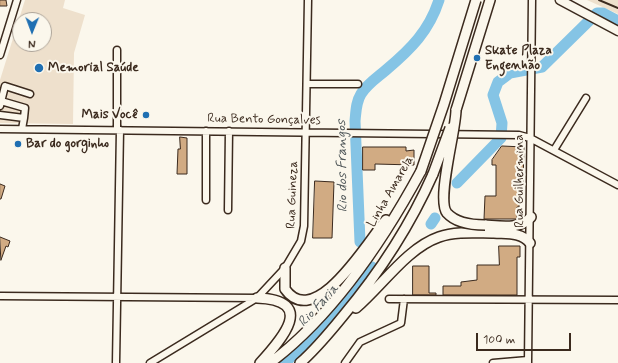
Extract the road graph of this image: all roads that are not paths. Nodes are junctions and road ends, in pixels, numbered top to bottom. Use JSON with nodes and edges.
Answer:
{"nodes":[{"id":1,"x":18,"y":0,"type":"edge"},
{"id":2,"x":308,"y":0,"type":"edge"},
{"id":3,"x":476,"y":0,"type":"edge"},
{"id":4,"x":490,"y":0,"type":"edge"},
{"id":5,"x":532,"y":0,"type":"edge"},
{"id":6,"x":560,"y":0,"type":"edge"},
{"id":7,"x":618,"y":31,"type":"edge"},
{"id":8,"x":117,"y":50,"type":"dead end"},
{"id":9,"x":0,"y":55,"type":"edge"},
{"id":10,"x":307,"y":84,"type":"junction"},
{"id":11,"x":358,"y":84,"type":"dead end"},
{"id":12,"x":30,"y":94,"type":"dead end"},
{"id":13,"x":586,"y":98,"type":"dead end"},
{"id":14,"x":0,"y":103,"type":"edge"},
{"id":15,"x":456,"y":110,"type":"junction"},
{"id":16,"x":0,"y":115,"type":"edge"},
{"id":17,"x":24,"y":118,"type":"junction"},
{"id":18,"x":0,"y":129,"type":"edge"},
{"id":19,"x":22,"y":129,"type":"junction"},
{"id":20,"x":118,"y":130,"type":"junction"},
{"id":21,"x":206,"y":131,"type":"junction"},
{"id":22,"x":229,"y":131,"type":"junction"},
{"id":23,"x":306,"y":132,"type":"junction"},
{"id":24,"x":530,"y":138,"type":"junction"},
{"id":25,"x":554,"y":150,"type":"junction"},
{"id":26,"x":618,"y":185,"type":"edge"},
{"id":27,"x":206,"y":200,"type":"dead end"},
{"id":28,"x":403,"y":201,"type":"junction"},
{"id":29,"x":228,"y":210,"type":"dead end"},
{"id":30,"x":531,"y":217,"type":"junction"},
{"id":31,"x":530,"y":243,"type":"junction"},
{"id":32,"x":285,"y":268,"type":"junction"},
{"id":33,"x":0,"y":296,"type":"edge"},
{"id":34,"x":118,"y":298,"type":"junction"},
{"id":35,"x":257,"y":298,"type":"junction"},
{"id":36,"x":389,"y":299,"type":"dead end"},
{"id":37,"x":404,"y":299,"type":"junction"},
{"id":38,"x":529,"y":300,"type":"junction"},
{"id":39,"x":618,"y":300,"type":"edge"},
{"id":40,"x":341,"y":319,"type":"junction"},
{"id":41,"x":528,"y":361,"type":"edge"},
{"id":42,"x":116,"y":363,"type":"edge"},
{"id":43,"x":150,"y":363,"type":"edge"},
{"id":44,"x":260,"y":363,"type":"edge"},
{"id":45,"x":270,"y":363,"type":"edge"},
{"id":46,"x":300,"y":363,"type":"edge"},
{"id":47,"x":345,"y":363,"type":"edge"},
{"id":48,"x":493,"y":363,"type":"edge"}],
"edges":[{"from":1,"to":9,"type":"street"},
{"from":2,"to":10,"type":"street","name":"Rua Guineza"},
{"from":3,"to":28,"type":"highway","name":"Linha Amarela","bridge":true},
{"from":4,"to":15,"type":"highway","name":"Linha Amarela"},
{"from":5,"to":24,"type":"street","name":"Rua Guilhermina"},
{"from":6,"to":7,"type":"main road"},
{"from":8,"to":20,"type":"street"},
{"from":10,"to":11,"type":"street"},
{"from":10,"to":23,"type":"street","name":"Rua Guineza"},
{"from":12,"to":14,"type":"street"},
{"from":13,"to":25,"type":"street"},
{"from":14,"to":17,"type":"street"},
{"from":15,"to":30,"type":"highway","bridge":true},
{"from":15,"to":40,"type":"highway","name":"Linha Amarela","bridge":true},
{"from":16,"to":17,"type":"street"},
{"from":17,"to":19,"type":"street"},
{"from":18,"to":19,"type":"street","name":"Rua Bento Gonçalves"},
{"from":19,"to":20,"type":"street","name":"Rua Bento Gonçalves"},
{"from":20,"to":21,"type":"street","name":"Rua Bento Gonçalves"},
{"from":20,"to":34,"type":"street"},
{"from":21,"to":22,"type":"street","name":"Rua Bento Gonçalves"},
{"from":21,"to":27,"type":"street"},
{"from":22,"to":23,"type":"street","name":"Rua Bento Gonçalves"},
{"from":22,"to":29,"type":"street"},
{"from":23,"to":24,"type":"street","name":"Rua Bento Gonçalves"},
{"from":23,"to":32,"type":"street","name":"Rua Guineza"},
{"from":24,"to":25,"type":"street","name":"Rua Bento Gonçalves"},
{"from":24,"to":30,"type":"street","name":"Rua Guilhermina"},
{"from":25,"to":26,"type":"street","name":"Rua Bento Gonçalves"},
{"from":28,"to":32,"type":"highway"},
{"from":28,"to":45,"type":"highway","name":"Linha Amarela"},
{"from":30,"to":31,"type":"street","name":"Rua Guilhermina"},
{"from":31,"to":38,"type":"street","name":"Rua Guilhermina"},
{"from":31,"to":40,"type":"highway"},
{"from":32,"to":35,"type":"street","name":"Rua Guineza"},
{"from":33,"to":34,"type":"street"},
{"from":34,"to":35,"type":"street"},
{"from":34,"to":42,"type":"street"},
{"from":35,"to":43,"type":"street","name":"Rua Guineza"},
{"from":35,"to":44,"type":"highway"},
{"from":36,"to":37,"type":"street"},
{"from":37,"to":38,"type":"street"},
{"from":37,"to":47,"type":"street"},
{"from":38,"to":39,"type":"street"},
{"from":38,"to":41,"type":"street","name":"Rua Guilhermina"},
{"from":40,"to":46,"type":"highway","name":"Linha Amarela"},
{"from":41,"to":48,"type":"street"}]}
